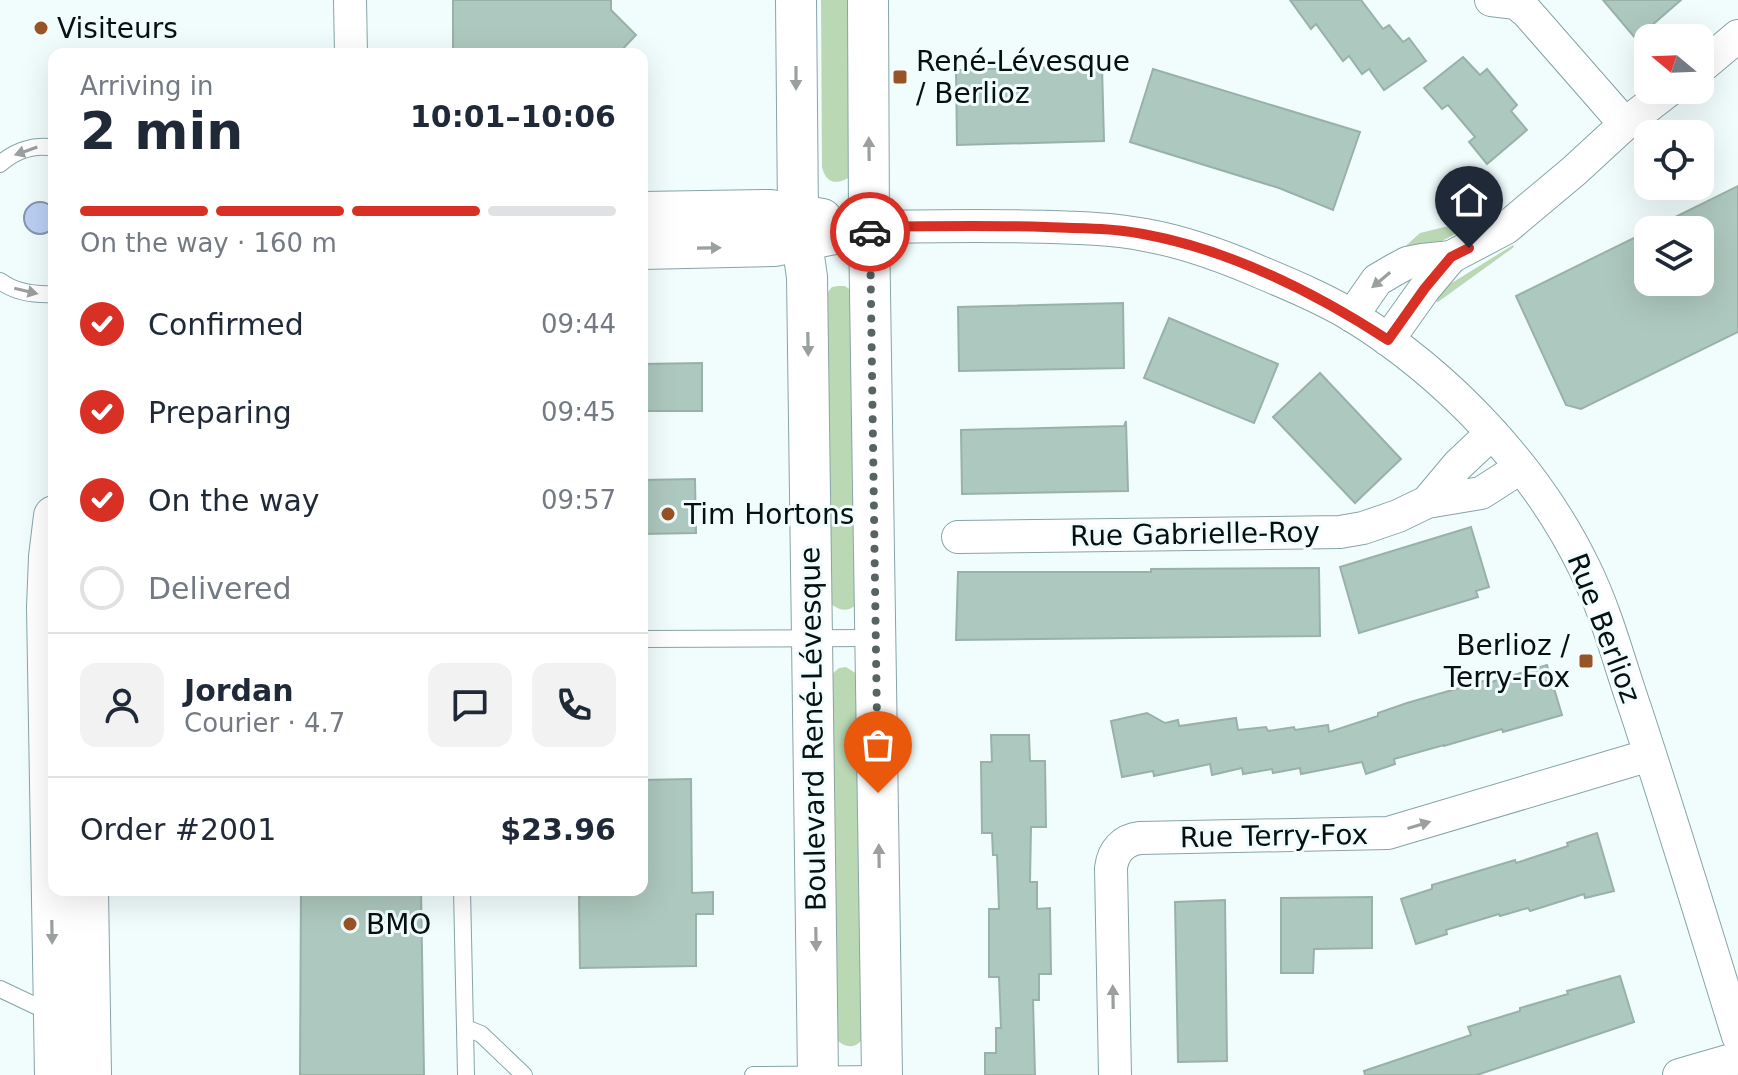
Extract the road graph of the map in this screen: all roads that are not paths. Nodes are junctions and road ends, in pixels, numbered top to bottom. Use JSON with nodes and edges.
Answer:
{"nodes":[{"id":1,"x":350,"y":0,"type":"edge"},
{"id":2,"x":796,"y":0,"type":"edge"},
{"id":3,"x":868,"y":0,"type":"edge"},
{"id":4,"x":1508,"y":1,"type":"edge"},
{"id":5,"x":1738,"y":36,"type":"edge"},
{"id":6,"x":351,"y":48,"type":"edge"},
{"id":7,"x":1714,"y":56,"type":"edge"},
{"id":8,"x":1651,"y":104,"type":"edge"},
{"id":9,"x":1625,"y":124,"type":"junction"},
{"id":10,"x":48,"y":147,"type":"edge"},
{"id":11,"x":0,"y":164,"type":"edge"},
{"id":12,"x":648,"y":212,"type":"edge"},
{"id":13,"x":869,"y":227,"type":"junction"},
{"id":14,"x":800,"y":228,"type":"junction"},
{"id":15,"x":648,"y":249,"type":"edge"},
{"id":16,"x":1451,"y":257,"type":"junction"},
{"id":17,"x":0,"y":281,"type":"edge"},
{"id":18,"x":48,"y":294,"type":"edge"},
{"id":19,"x":1352,"y":316,"type":"junction"},
{"id":20,"x":1388,"y":340,"type":"junction"},
{"id":21,"x":1492,"y":433,"type":"junction"},
{"id":22,"x":1520,"y":468,"type":"junction"},
{"id":23,"x":1427,"y":502,"type":"junction"},
{"id":24,"x":958,"y":537,"type":"dead end"},
{"id":25,"x":48,"y":582,"type":"edge"},
{"id":26,"x":811,"y":638,"type":"junction"},
{"id":27,"x":876,"y":638,"type":"junction"},
{"id":28,"x":648,"y":639,"type":"edge"},
{"id":29,"x":48,"y":648,"type":"edge"},
{"id":30,"x":1650,"y":755,"type":"junction"},
{"id":31,"x":53,"y":896,"type":"edge"},
{"id":32,"x":88,"y":896,"type":"edge"},
{"id":33,"x":462,"y":896,"type":"edge"},
{"id":34,"x":0,"y":989,"type":"edge"},
{"id":35,"x":54,"y":1006,"type":"junction"},
{"id":36,"x":466,"y":1028,"type":"junction"},
{"id":37,"x":1738,"y":1036,"type":"edge"},
{"id":38,"x":1738,"y":1058,"type":"edge"},
{"id":39,"x":882,"y":1074,"type":"edge"},
{"id":40,"x":55,"y":1075,"type":"edge"},
{"id":41,"x":91,"y":1075,"type":"edge"},
{"id":42,"x":466,"y":1075,"type":"edge"},
{"id":43,"x":524,"y":1075,"type":"edge"},
{"id":44,"x":753,"y":1075,"type":"edge"},
{"id":45,"x":818,"y":1075,"type":"edge"},
{"id":46,"x":1115,"y":1075,"type":"edge"},
{"id":47,"x":1679,"y":1075,"type":"edge"}],
"edges":[{"from":1,"to":6,"type":"street"},
{"from":2,"to":14,"type":"street","name":"Boulevard René-Lévesque","one_way":true},
{"from":13,"to":3,"type":"street","one_way":true},
{"from":4,"to":9,"type":"street"},
{"from":5,"to":7,"type":"street"},
{"from":8,"to":9,"type":"street"},
{"from":9,"to":16,"type":"street"},
{"from":10,"to":11,"type":"lane","one_way":true},
{"from":12,"to":14,"type":"street"},
{"from":13,"to":14,"type":"street"},
{"from":13,"to":19,"type":"street","name":"Rue Berlioz"},
{"from":13,"to":27,"type":"street"},
{"from":15,"to":14,"type":"street","one_way":true},
{"from":14,"to":26,"type":"street","name":"Boulevard René-Lévesque","one_way":true},
{"from":16,"to":19,"type":"street","one_way":true},
{"from":16,"to":20,"type":"street"},
{"from":17,"to":18,"type":"lane","one_way":true},
{"from":19,"to":20,"type":"street","name":"Rue Berlioz"},
{"from":20,"to":21,"type":"street","name":"Rue Berlioz"},
{"from":21,"to":22,"type":"street","name":"Rue Berlioz"},
{"from":21,"to":23,"type":"street","name":"Rue Gabrielle-Roy"},
{"from":22,"to":23,"type":"street","name":"Rue Gabrielle-Roy"},
{"from":22,"to":30,"type":"street","name":"Rue Berlioz"},
{"from":23,"to":24,"type":"street","name":"Rue Gabrielle-Roy"},
{"from":25,"to":29,"type":"street"},
{"from":26,"to":27,"type":"lane"},
{"from":26,"to":28,"type":"lane"},
{"from":26,"to":45,"type":"street","name":"Boulevard René-Lévesque","one_way":true},
{"from":39,"to":27,"type":"street","one_way":true},
{"from":30,"to":37,"type":"street","name":"Rue Berlioz"},
{"from":46,"to":30,"type":"street","name":"Rue Terry-Fox","one_way":true},
{"from":31,"to":35,"type":"street","one_way":true},
{"from":32,"to":41,"type":"street"},
{"from":33,"to":36,"type":"lane"},
{"from":34,"to":35,"type":"lane"},
{"from":35,"to":40,"type":"street"},
{"from":36,"to":42,"type":"lane"},
{"from":36,"to":43,"type":"lane"},
{"from":38,"to":47,"type":"street"},
{"from":39,"to":45,"type":"lane"},
{"from":44,"to":45,"type":"lane"}]}
